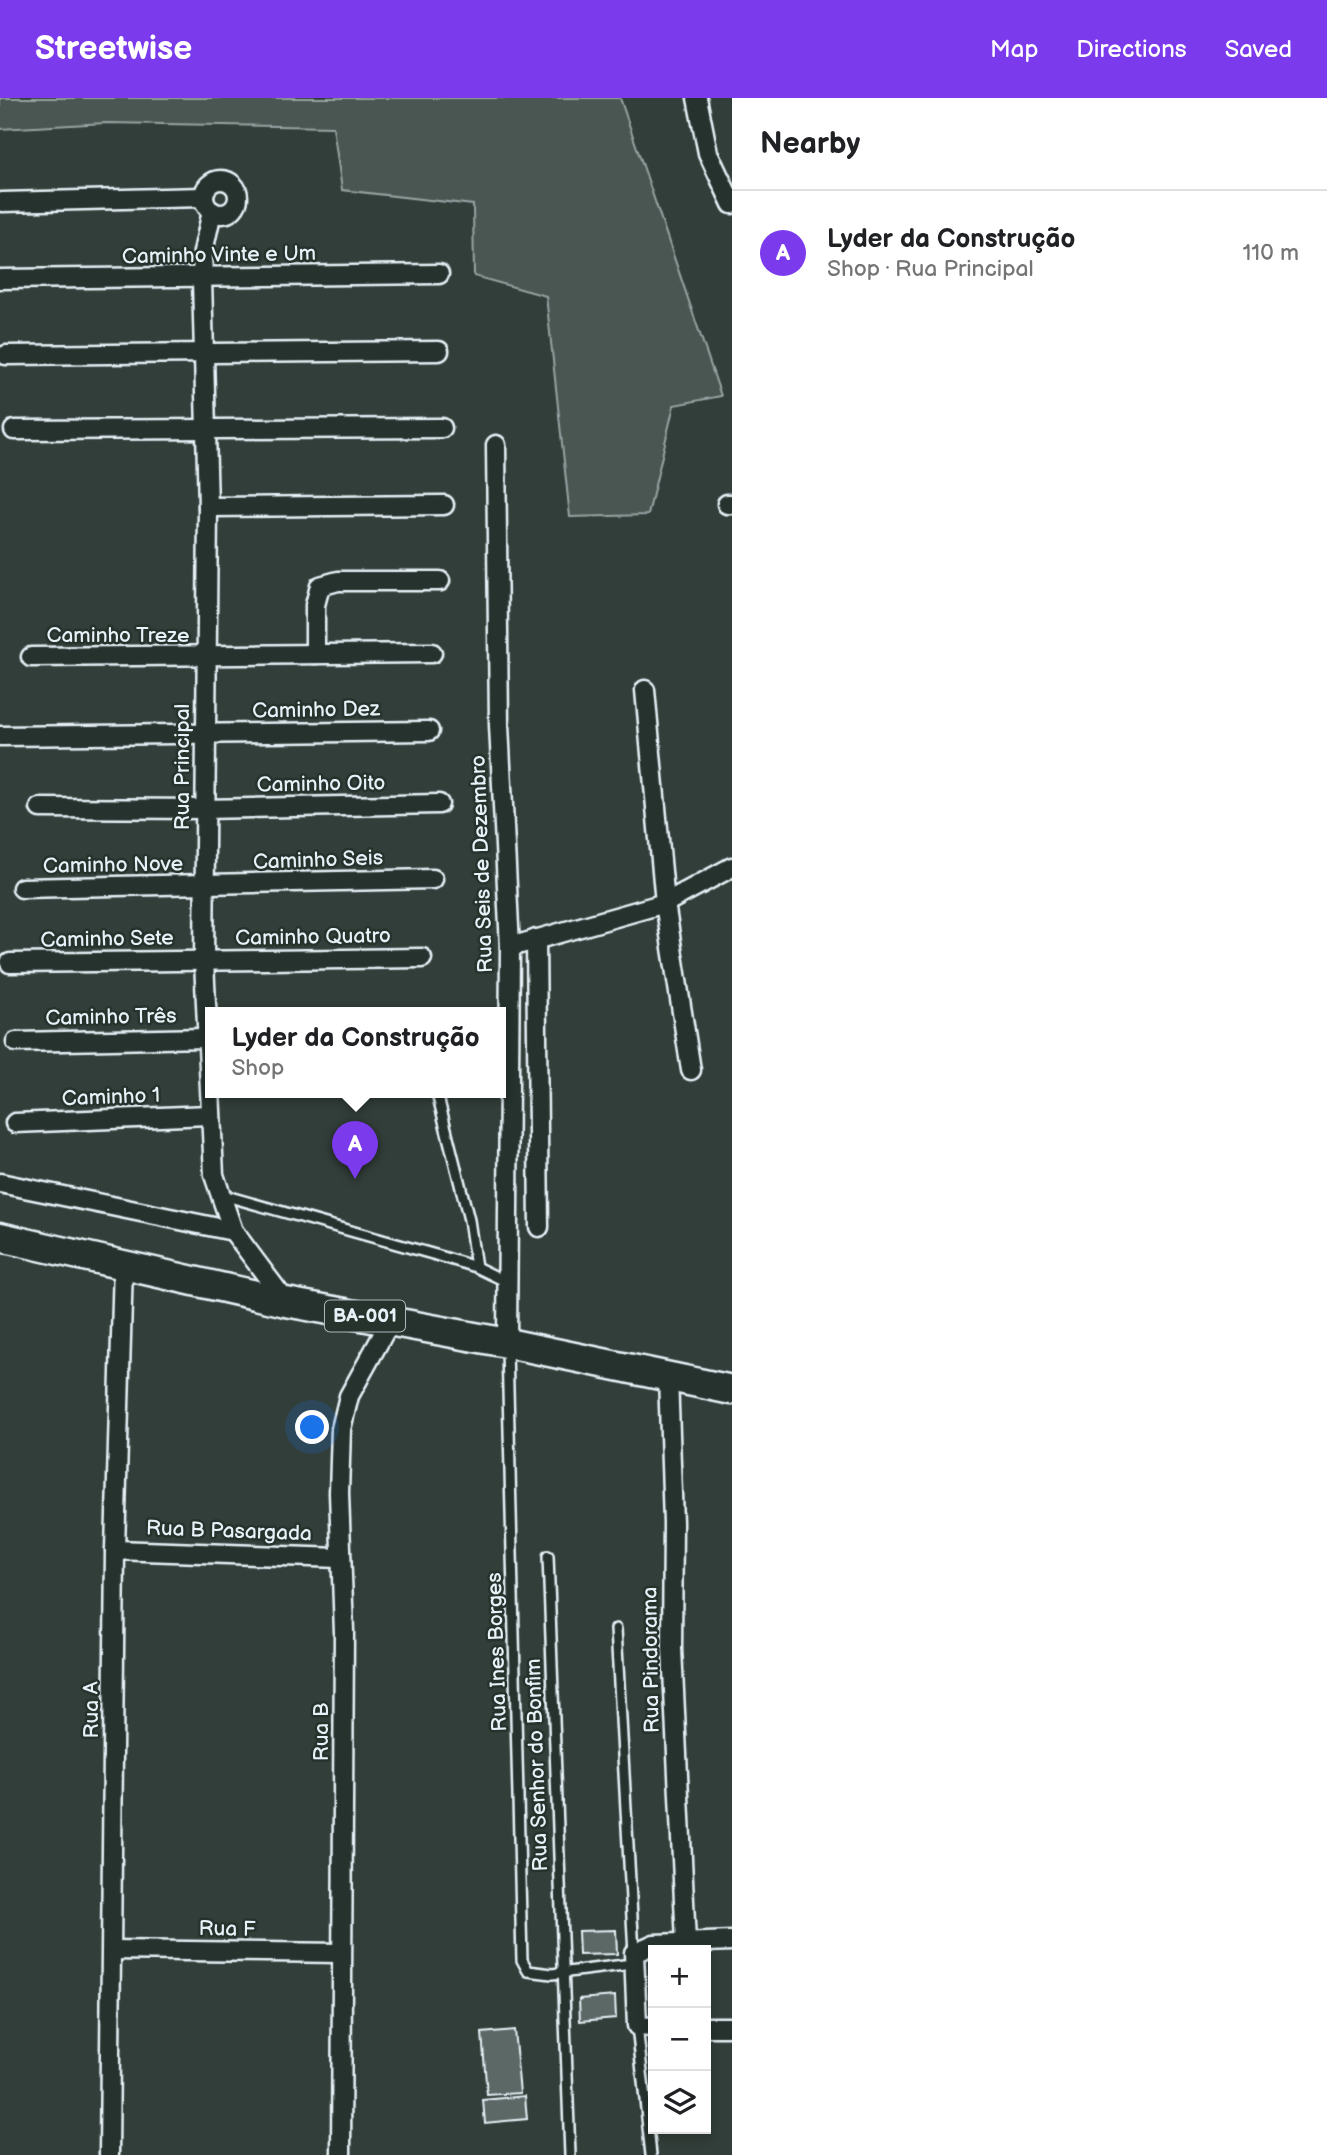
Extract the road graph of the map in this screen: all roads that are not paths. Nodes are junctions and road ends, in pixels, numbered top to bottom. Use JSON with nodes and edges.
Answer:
{"nodes":[{"id":1,"x":696,"y":98,"type":"edge"},
{"id":2,"x":2,"y":202,"type":"edge"},
{"id":3,"x":732,"y":204,"type":"edge"},
{"id":4,"x":439,"y":274,"type":"dead end"},
{"id":5,"x":0,"y":279,"type":"edge"},
{"id":6,"x":202,"y":279,"type":"junction"},
{"id":7,"x":439,"y":351,"type":"dead end"},
{"id":8,"x":206,"y":353,"type":"junction"},
{"id":9,"x":6,"y":355,"type":"dead end"},
{"id":10,"x":442,"y":428,"type":"dead end"},
{"id":11,"x":207,"y":429,"type":"junction"},
{"id":12,"x":14,"y":430,"type":"dead end"},
{"id":13,"x":496,"y":445,"type":"dead end"},
{"id":14,"x":444,"y":505,"type":"dead end"},
{"id":15,"x":208,"y":507,"type":"junction"},
{"id":16,"x":440,"y":581,"type":"dead end"},
{"id":17,"x":432,"y":653,"type":"dead end"},
{"id":18,"x":315,"y":654,"type":"junction"},
{"id":19,"x":31,"y":657,"type":"dead end"},
{"id":20,"x":205,"y":657,"type":"junction"},
{"id":21,"x":645,"y":690,"type":"dead end"},
{"id":22,"x":429,"y":731,"type":"dead end"},
{"id":23,"x":204,"y":733,"type":"junction"},
{"id":24,"x":0,"y":736,"type":"edge"},
{"id":25,"x":439,"y":804,"type":"dead end"},
{"id":26,"x":40,"y":808,"type":"dead end"},
{"id":27,"x":204,"y":809,"type":"junction"},
{"id":28,"x":732,"y":867,"type":"edge"},
{"id":29,"x":433,"y":879,"type":"dead end"},
{"id":30,"x":205,"y":887,"type":"junction"},
{"id":31,"x":22,"y":888,"type":"dead end"},
{"id":32,"x":665,"y":903,"type":"junction"},
{"id":33,"x":536,"y":939,"type":"junction"},
{"id":34,"x":510,"y":947,"type":"junction"},
{"id":35,"x":422,"y":958,"type":"dead end"},
{"id":36,"x":204,"y":961,"type":"junction"},
{"id":37,"x":10,"y":963,"type":"dead end"},
{"id":38,"x":205,"y":1007,"type":"edge"},
{"id":39,"x":205,"y":1038,"type":"edge"},
{"id":40,"x":16,"y":1042,"type":"dead end"},
{"id":41,"x":691,"y":1070,"type":"dead end"},
{"id":42,"x":208,"y":1098,"type":"edge"},
{"id":43,"x":438,"y":1098,"type":"edge"},
{"id":44,"x":209,"y":1115,"type":"junction"},
{"id":45,"x":15,"y":1124,"type":"dead end"},
{"id":46,"x":0,"y":1183,"type":"edge"},
{"id":47,"x":218,"y":1194,"type":"junction"},
{"id":48,"x":539,"y":1227,"type":"dead end"},
{"id":49,"x":233,"y":1231,"type":"junction"},
{"id":50,"x":0,"y":1237,"type":"edge"},
{"id":51,"x":123,"y":1265,"type":"junction"},
{"id":52,"x":476,"y":1267,"type":"junction"},
{"id":53,"x":507,"y":1282,"type":"junction"},
{"id":54,"x":286,"y":1302,"type":"junction"},
{"id":55,"x":391,"y":1320,"type":"junction"},
{"id":56,"x":507,"y":1343,"type":"junction"},
{"id":57,"x":668,"y":1376,"type":"junction"},
{"id":58,"x":732,"y":1390,"type":"edge"},
{"id":59,"x":116,"y":1550,"type":"junction"},
{"id":60,"x":548,"y":1556,"type":"dead end"},
{"id":61,"x":340,"y":1558,"type":"junction"},
{"id":62,"x":616,"y":1629,"type":"dead end"},
{"id":63,"x":732,"y":1941,"type":"edge"},
{"id":64,"x":687,"y":1943,"type":"junction"},
{"id":65,"x":112,"y":1950,"type":"junction"},
{"id":66,"x":341,"y":1953,"type":"junction"},
{"id":67,"x":633,"y":1959,"type":"junction"},
{"id":68,"x":562,"y":1972,"type":"junction"},
{"id":69,"x":645,"y":2027,"type":"edge"},
{"id":70,"x":711,"y":2027,"type":"edge"},
{"id":71,"x":732,"y":2027,"type":"edge"},
{"id":72,"x":109,"y":2155,"type":"edge"},
{"id":73,"x":341,"y":2155,"type":"edge"},
{"id":74,"x":570,"y":2155,"type":"edge"},
{"id":75,"x":651,"y":2155,"type":"edge"}],
"edges":[{"from":1,"to":3,"type":"street"},
{"from":2,"to":6,"type":"street","name":"Rua Principal"},
{"from":4,"to":6,"type":"street","name":"Caminho Vinte e Um"},
{"from":5,"to":6,"type":"street","name":"Caminho Vinte e Um"},
{"from":6,"to":8,"type":"street","name":"Rua Principal"},
{"from":7,"to":8,"type":"street"},
{"from":8,"to":9,"type":"street"},
{"from":8,"to":11,"type":"street","name":"Rua Principal"},
{"from":10,"to":11,"type":"street"},
{"from":11,"to":12,"type":"street"},
{"from":11,"to":15,"type":"street","name":"Rua Principal"},
{"from":13,"to":34,"type":"street","name":"Rua Seis de Dezembro"},
{"from":14,"to":15,"type":"street"},
{"from":15,"to":20,"type":"street","name":"Rua Principal"},
{"from":16,"to":18,"type":"street"},
{"from":17,"to":18,"type":"street","name":"Caminho Treze"},
{"from":18,"to":20,"type":"street","name":"Caminho Treze"},
{"from":19,"to":20,"type":"street","name":"Caminho Treze"},
{"from":20,"to":23,"type":"street","name":"Rua Principal"},
{"from":21,"to":32,"type":"street"},
{"from":22,"to":23,"type":"street","name":"Caminho Dez"},
{"from":23,"to":24,"type":"street","name":"Caminho Dez"},
{"from":23,"to":27,"type":"street","name":"Rua Principal"},
{"from":25,"to":27,"type":"street","name":"Caminho Oito"},
{"from":26,"to":27,"type":"street","name":"Caminho Oito"},
{"from":27,"to":30,"type":"street","name":"Rua Principal"},
{"from":28,"to":32,"type":"street"},
{"from":29,"to":30,"type":"street","name":"Caminho Seis"},
{"from":30,"to":31,"type":"street","name":"Caminho Nove"},
{"from":30,"to":36,"type":"street","name":"Rua Principal"},
{"from":32,"to":33,"type":"street"},
{"from":32,"to":41,"type":"street"},
{"from":33,"to":34,"type":"street"},
{"from":33,"to":48,"type":"street"},
{"from":34,"to":53,"type":"street","name":"Rua Seis de Dezembro"},
{"from":35,"to":36,"type":"street","name":"Caminho Quatro"},
{"from":36,"to":37,"type":"street","name":"Caminho Sete"},
{"from":36,"to":38,"type":"street","name":"Rua Principal"},
{"from":39,"to":40,"type":"street","name":"Caminho Três"},
{"from":42,"to":44,"type":"street","name":"Rua Principal"},
{"from":43,"to":52,"type":"lane"},
{"from":44,"to":45,"type":"street","name":"Caminho 1"},
{"from":44,"to":47,"type":"street","name":"Rua Principal"},
{"from":46,"to":49,"type":"street"},
{"from":47,"to":49,"type":"street","name":"Rua Principal"},
{"from":47,"to":52,"type":"lane"},
{"from":49,"to":54,"type":"street","name":"Rua Principal"},
{"from":50,"to":51,"type":"main road","number":"BA-001"},
{"from":51,"to":54,"type":"main road","number":"BA-001"},
{"from":51,"to":59,"type":"street","name":"Rua A"},
{"from":52,"to":53,"type":"lane"},
{"from":53,"to":56,"type":"street","name":"Rua Seis de Dezembro"},
{"from":54,"to":55,"type":"main road","number":"BA-001"},
{"from":55,"to":56,"type":"main road","number":"BA-001"},
{"from":55,"to":61,"type":"street","name":"Rua B"},
{"from":56,"to":57,"type":"main road","number":"BA-001"},
{"from":56,"to":68,"type":"lane","name":"Rua Ines Borges"},
{"from":57,"to":58,"type":"main road","number":"BA-001"},
{"from":57,"to":64,"type":"street","name":"Rua Pindorama"},
{"from":59,"to":61,"type":"street","name":"Rua B Pasargada"},
{"from":59,"to":65,"type":"street","name":"Rua A"},
{"from":60,"to":68,"type":"lane","name":"Rua Senhor do Bonfim"},
{"from":61,"to":66,"type":"street","name":"Rua B"},
{"from":62,"to":67,"type":"lane"},
{"from":63,"to":64,"type":"street"},
{"from":64,"to":67,"type":"street"},
{"from":65,"to":66,"type":"street","name":"Rua F"},
{"from":65,"to":72,"type":"street","name":"Rua A"},
{"from":66,"to":73,"type":"street","name":"Rua B"},
{"from":67,"to":68,"type":"lane"},
{"from":67,"to":69,"type":"street"},
{"from":68,"to":74,"type":"lane","name":"Rua Senhor do Bonfim"},
{"from":69,"to":75,"type":"lane"},
{"from":70,"to":71,"type":"street"}]}
